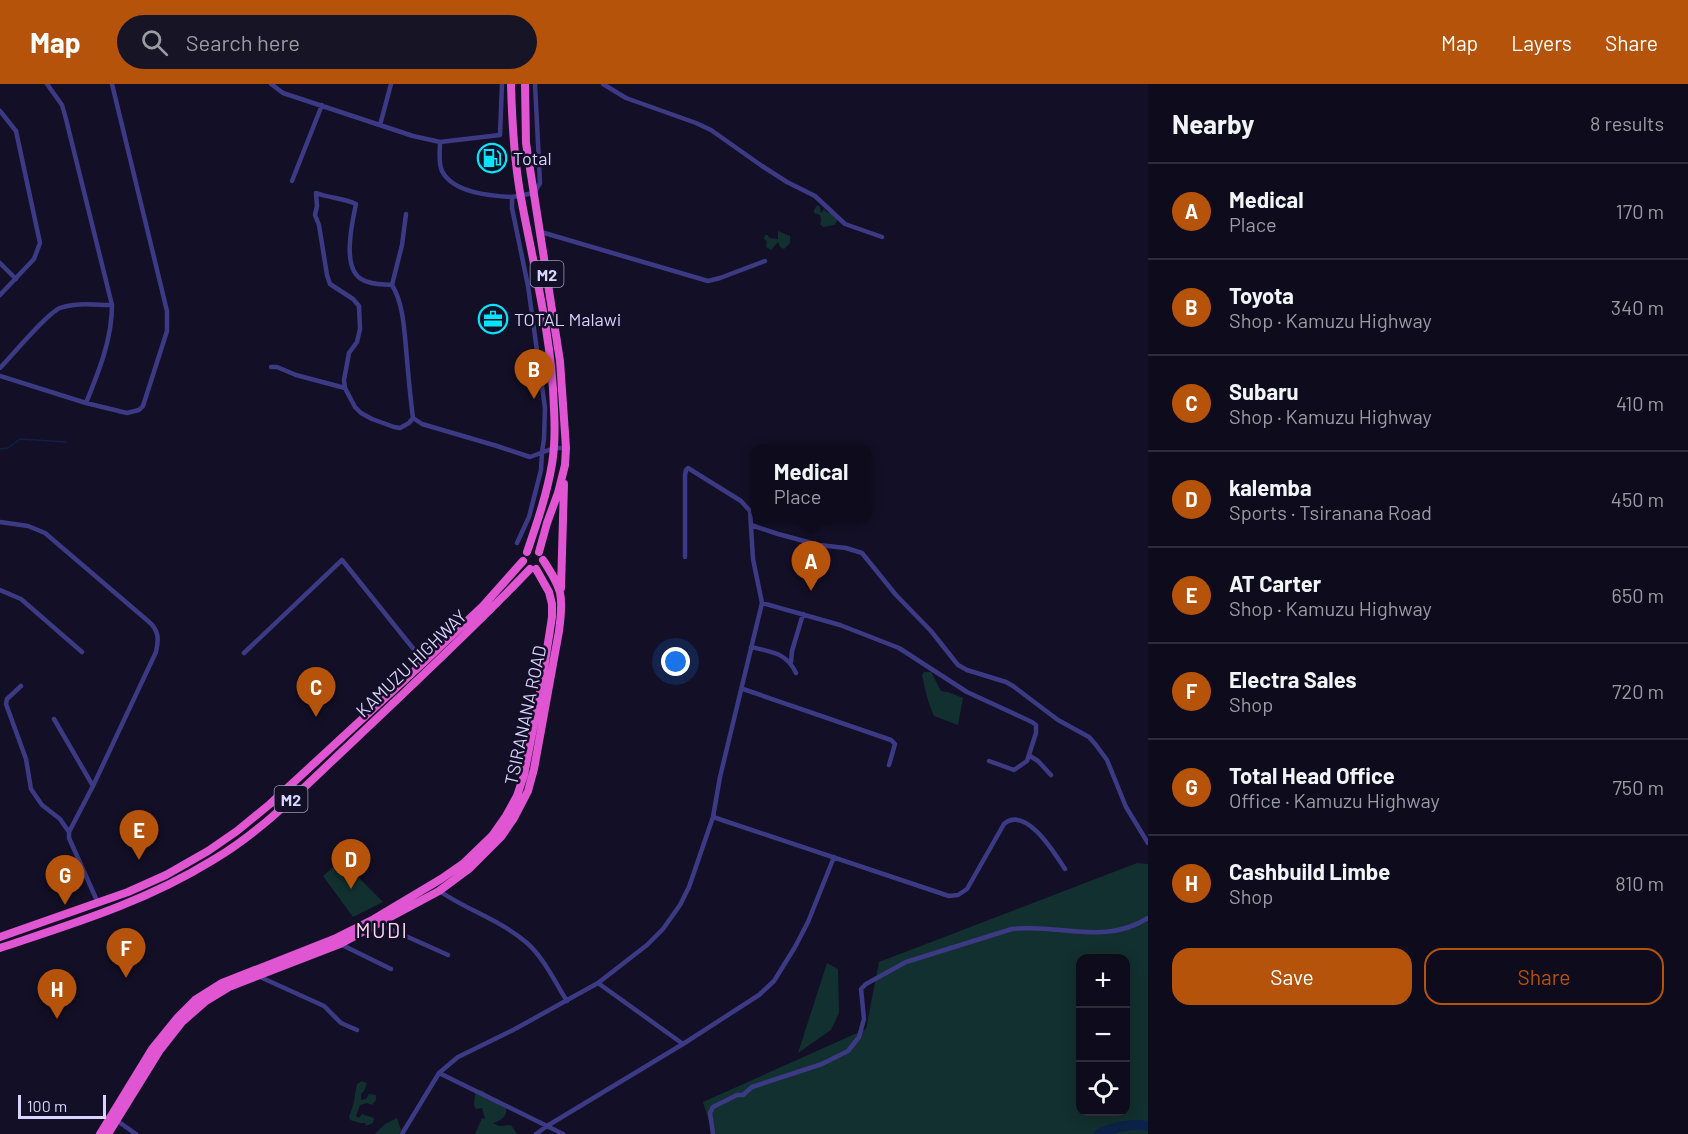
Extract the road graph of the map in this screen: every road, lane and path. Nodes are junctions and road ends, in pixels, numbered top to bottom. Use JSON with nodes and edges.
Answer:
{"nodes":[{"id":1,"x":47,"y":84,"type":"edge"},
{"id":2,"x":112,"y":84,"type":"edge"},
{"id":3,"x":271,"y":84,"type":"edge"},
{"id":4,"x":391,"y":84,"type":"edge"},
{"id":5,"x":502,"y":84,"type":"edge"},
{"id":6,"x":511,"y":84,"type":"edge"},
{"id":7,"x":525,"y":84,"type":"edge"},
{"id":8,"x":536,"y":84,"type":"edge"},
{"id":9,"x":603,"y":84,"type":"edge"},
{"id":10,"x":322,"y":105,"type":"junction"},
{"id":11,"x":0,"y":111,"type":"edge"},
{"id":12,"x":380,"y":124,"type":"junction"},
{"id":13,"x":440,"y":142,"type":"junction"},
{"id":14,"x":292,"y":181,"type":"dead end"},
{"id":15,"x":534,"y":193,"type":"junction"},
{"id":16,"x":516,"y":196,"type":"junction"},
{"id":17,"x":406,"y":214,"type":"dead end"},
{"id":18,"x":541,"y":232,"type":"junction"},
{"id":19,"x":882,"y":237,"type":"dead end"},
{"id":20,"x":765,"y":261,"type":"dead end"},
{"id":21,"x":0,"y":263,"type":"edge"},
{"id":22,"x":16,"y":279,"type":"junction"},
{"id":23,"x":392,"y":285,"type":"junction"},
{"id":24,"x":0,"y":295,"type":"edge"},
{"id":25,"x":112,"y":305,"type":"junction"},
{"id":26,"x":271,"y":367,"type":"dead end"},
{"id":27,"x":0,"y":368,"type":"edge"},
{"id":28,"x":0,"y":376,"type":"edge"},
{"id":29,"x":345,"y":388,"type":"junction"},
{"id":30,"x":86,"y":403,"type":"junction"},
{"id":31,"x":413,"y":418,"type":"junction"},
{"id":32,"x":554,"y":448,"type":"junction"},
{"id":33,"x":566,"y":448,"type":"junction"},
{"id":34,"x":542,"y":452,"type":"junction"},
{"id":35,"x":565,"y":465,"type":"junction"},
{"id":36,"x":0,"y":522,"type":"edge"},
{"id":37,"x":751,"y":525,"type":"junction"},
{"id":38,"x":518,"y":543,"type":"dead end"},
{"id":39,"x":525,"y":556,"type":"junction"},
{"id":40,"x":541,"y":556,"type":"junction"},
{"id":41,"x":685,"y":557,"type":"dead end"},
{"id":42,"x":533,"y":569,"type":"junction"},
{"id":43,"x":0,"y":590,"type":"edge"},
{"id":44,"x":561,"y":590,"type":"junction"},
{"id":45,"x":762,"y":603,"type":"junction"},
{"id":46,"x":803,"y":614,"type":"junction"},
{"id":47,"x":751,"y":647,"type":"junction"},
{"id":48,"x":82,"y":652,"type":"dead end"},
{"id":49,"x":244,"y":653,"type":"dead end"},
{"id":50,"x":424,"y":662,"type":"junction"},
{"id":51,"x":791,"y":662,"type":"junction"},
{"id":52,"x":796,"y":673,"type":"dead end"},
{"id":53,"x":21,"y":686,"type":"dead end"},
{"id":54,"x":743,"y":689,"type":"junction"},
{"id":55,"x":54,"y":719,"type":"dead end"},
{"id":56,"x":1030,"y":756,"type":"junction"},
{"id":57,"x":989,"y":762,"type":"dead end"},
{"id":58,"x":889,"y":765,"type":"dead end"},
{"id":59,"x":1051,"y":775,"type":"dead end"},
{"id":60,"x":93,"y":786,"type":"junction"},
{"id":61,"x":713,"y":817,"type":"junction"},
{"id":62,"x":69,"y":832,"type":"junction"},
{"id":63,"x":1148,"y":843,"type":"edge"},
{"id":64,"x":834,"y":857,"type":"junction"},
{"id":65,"x":1065,"y":869,"type":"dead end"},
{"id":66,"x":436,"y":888,"type":"junction"},
{"id":67,"x":98,"y":903,"type":"junction"},
{"id":68,"x":1148,"y":918,"type":"edge"},
{"id":69,"x":379,"y":924,"type":"junction"},
{"id":70,"x":0,"y":937,"type":"edge"},
{"id":71,"x":340,"y":944,"type":"junction"},
{"id":72,"x":0,"y":948,"type":"edge"},
{"id":73,"x":448,"y":955,"type":"dead end"},
{"id":74,"x":391,"y":969,"type":"dead end"},
{"id":75,"x":258,"y":976,"type":"junction"},
{"id":76,"x":598,"y":983,"type":"junction"},
{"id":77,"x":567,"y":1001,"type":"junction"},
{"id":78,"x":357,"y":1030,"type":"dead end"},
{"id":79,"x":683,"y":1044,"type":"junction"},
{"id":80,"x":439,"y":1073,"type":"junction"},
{"id":81,"x":116,"y":1120,"type":"junction"},
{"id":82,"x":547,"y":1126,"type":"junction"},
{"id":83,"x":100,"y":1134,"type":"edge"},
{"id":84,"x":108,"y":1134,"type":"edge"},
{"id":85,"x":136,"y":1134,"type":"edge"},
{"id":86,"x":402,"y":1134,"type":"edge"},
{"id":87,"x":536,"y":1134,"type":"edge"},
{"id":88,"x":563,"y":1134,"type":"edge"},
{"id":89,"x":713,"y":1134,"type":"edge"}],
"edges":[{"from":1,"to":25,"type":"street"},
{"from":2,"to":30,"type":"street"},
{"from":3,"to":10,"type":"street"},
{"from":4,"to":12,"type":"street"},
{"from":5,"to":13,"type":"street"},
{"from":6,"to":16,"type":"highway","name":"KAMUZU HIGHWAY","number":"M2"},
{"from":7,"to":15,"type":"highway","number":"M2"},
{"from":8,"to":15,"type":"street"},
{"from":9,"to":19,"type":"street"},
{"from":10,"to":12,"type":"street"},
{"from":10,"to":14,"type":"street"},
{"from":11,"to":22,"type":"street"},
{"from":12,"to":13,"type":"street"},
{"from":13,"to":16,"type":"street"},
{"from":15,"to":16,"type":"street"},
{"from":15,"to":18,"type":"highway","number":"M2"},
{"from":16,"to":32,"type":"highway","name":"KAMUZU HIGHWAY","number":"M2"},
{"from":16,"to":34,"type":"street"},
{"from":17,"to":23,"type":"street"},
{"from":18,"to":20,"type":"street"},
{"from":18,"to":33,"type":"highway","number":"M2"},
{"from":21,"to":22,"type":"street"},
{"from":22,"to":24,"type":"street"},
{"from":23,"to":29,"type":"street"},
{"from":23,"to":31,"type":"street"},
{"from":25,"to":27,"type":"street"},
{"from":25,"to":30,"type":"street"},
{"from":26,"to":29,"type":"street"},
{"from":28,"to":30,"type":"street"},
{"from":29,"to":31,"type":"street"},
{"from":31,"to":34,"type":"street"},
{"from":32,"to":33,"type":"street"},
{"from":32,"to":34,"type":"street"},
{"from":32,"to":39,"type":"highway","name":"KAMUZU HIGHWAY","number":"M2"},
{"from":33,"to":35,"type":"highway","number":"M2"},
{"from":34,"to":38,"type":"street"},
{"from":35,"to":40,"type":"highway","number":"M2"},
{"from":35,"to":44,"type":"highway","name":"TSIRANANA ROAD"},
{"from":36,"to":60,"type":"street"},
{"from":37,"to":41,"type":"street"},
{"from":37,"to":45,"type":"street"},
{"from":37,"to":63,"type":"street"},
{"from":39,"to":40,"type":"highway"},
{"from":39,"to":42,"type":"highway"},
{"from":39,"to":50,"type":"highway","name":"KAMUZU HIGHWAY","number":"M2"},
{"from":40,"to":42,"type":"highway","number":"M2"},
{"from":40,"to":44,"type":"highway"},
{"from":42,"to":66,"type":"highway","name":"TSIRANANA ROAD"},
{"from":42,"to":72,"type":"highway","name":"KAMUZU HIGHWAY","number":"M2"},
{"from":43,"to":48,"type":"street"},
{"from":44,"to":66,"type":"highway","name":"TSIRANANA ROAD"},
{"from":45,"to":46,"type":"street"},
{"from":45,"to":47,"type":"street"},
{"from":46,"to":51,"type":"street"},
{"from":46,"to":56,"type":"street"},
{"from":47,"to":51,"type":"street"},
{"from":47,"to":54,"type":"street"},
{"from":49,"to":50,"type":"street"},
{"from":50,"to":67,"type":"highway","name":"KAMUZU HIGHWAY","number":"M2"},
{"from":51,"to":52,"type":"street"},
{"from":53,"to":62,"type":"street"},
{"from":54,"to":58,"type":"street"},
{"from":54,"to":61,"type":"street"},
{"from":55,"to":60,"type":"street"},
{"from":56,"to":57,"type":"street"},
{"from":56,"to":59,"type":"street"},
{"from":60,"to":62,"type":"street"},
{"from":61,"to":64,"type":"street"},
{"from":61,"to":76,"type":"street"},
{"from":62,"to":67,"type":"street"},
{"from":64,"to":65,"type":"street"},
{"from":64,"to":79,"type":"street"},
{"from":66,"to":69,"type":"highway","name":"TSIRANANA ROAD"},
{"from":66,"to":77,"type":"street"},
{"from":66,"to":83,"type":"highway","name":"TSIRANANA ROAD"},
{"from":67,"to":70,"type":"highway","name":"KAMUZU HIGHWAY","number":"M2"},
{"from":68,"to":89,"type":"street"},
{"from":69,"to":71,"type":"highway","name":"TSIRANANA ROAD"},
{"from":69,"to":73,"type":"street"},
{"from":71,"to":74,"type":"street"},
{"from":71,"to":75,"type":"highway","name":"TSIRANANA ROAD"},
{"from":75,"to":78,"type":"street"},
{"from":75,"to":81,"type":"highway","name":"TSIRANANA ROAD"},
{"from":76,"to":77,"type":"street"},
{"from":76,"to":79,"type":"street"},
{"from":77,"to":80,"type":"street"},
{"from":79,"to":82,"type":"street"},
{"from":80,"to":82,"type":"street"},
{"from":80,"to":86,"type":"street"},
{"from":81,"to":84,"type":"highway","name":"TSIRANANA ROAD"},
{"from":81,"to":85,"type":"street"},
{"from":82,"to":87,"type":"street"},
{"from":82,"to":88,"type":"street"}]}
